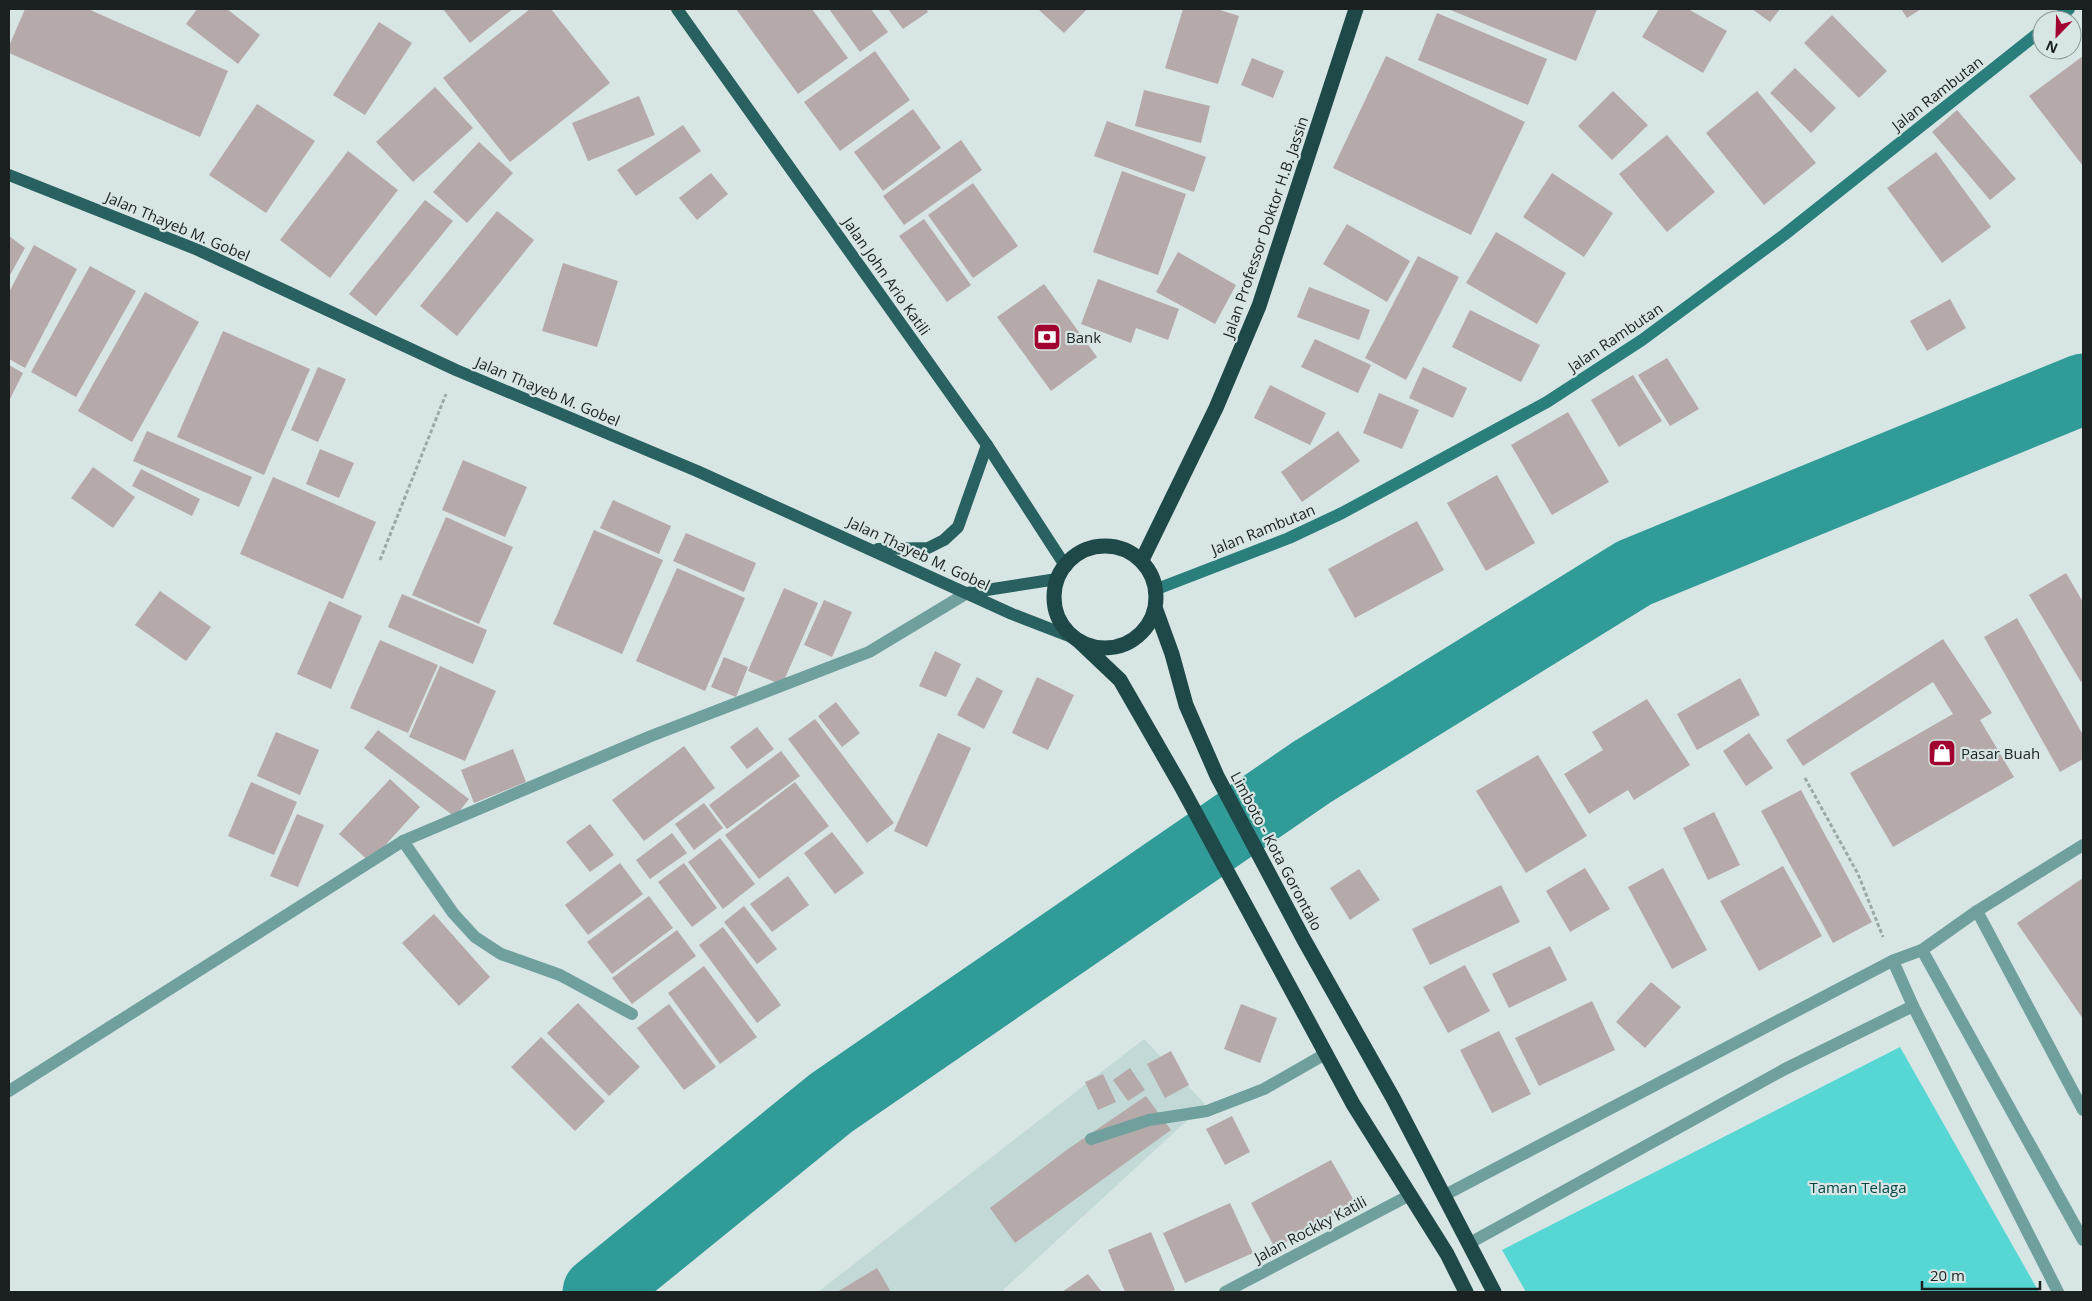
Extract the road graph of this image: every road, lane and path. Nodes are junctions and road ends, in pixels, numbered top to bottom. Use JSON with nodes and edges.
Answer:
{"nodes":[{"id":1,"x":677,"y":9,"type":"edge"},
{"id":2,"x":1356,"y":9,"type":"edge"},
{"id":3,"x":2032,"y":38,"type":"edge"},
{"id":4,"x":10,"y":177,"type":"edge"},
{"id":5,"x":456,"y":370,"type":"junction"},
{"id":6,"x":987,"y":445,"type":"junction"},
{"id":7,"x":873,"y":549,"type":"junction"},
{"id":8,"x":380,"y":560,"type":"dead end"},
{"id":9,"x":1142,"y":560,"type":"junction"},
{"id":10,"x":1062,"y":573,"type":"junction"},
{"id":11,"x":1157,"y":589,"type":"junction"},
{"id":12,"x":967,"y":593,"type":"junction"},
{"id":13,"x":1156,"y":610,"type":"junction"},
{"id":14,"x":1077,"y":640,"type":"junction"},
{"id":15,"x":1805,"y":778,"type":"dead end"},
{"id":16,"x":403,"y":841,"type":"junction"},
{"id":17,"x":2083,"y":845,"type":"edge"},
{"id":18,"x":1977,"y":911,"type":"junction"},
{"id":19,"x":1922,"y":950,"type":"junction"},
{"id":20,"x":1893,"y":961,"type":"junction"},
{"id":21,"x":1913,"y":1006,"type":"junction"},
{"id":22,"x":632,"y":1014,"type":"dead end"},
{"id":23,"x":1327,"y":1053,"type":"junction"},
{"id":24,"x":9,"y":1091,"type":"edge"},
{"id":25,"x":2083,"y":1110,"type":"edge"},
{"id":26,"x":1091,"y":1139,"type":"dead end"},
{"id":27,"x":1410,"y":1195,"type":"junction"},
{"id":28,"x":1443,"y":1196,"type":"junction"},
{"id":29,"x":2083,"y":1240,"type":"edge"},
{"id":30,"x":1468,"y":1244,"type":"junction"},
{"id":31,"x":1225,"y":1292,"type":"edge"},
{"id":32,"x":1466,"y":1292,"type":"edge"},
{"id":33,"x":1494,"y":1292,"type":"edge"},
{"id":34,"x":2058,"y":1292,"type":"edge"}],
"edges":[{"from":1,"to":6,"type":"main road","name":"Jalan John Ario Katili"},
{"from":2,"to":9,"type":"highway","name":"Jalan Professor Doktor H.B. Jassin"},
{"from":3,"to":11,"type":"street","name":"Jalan Rambutan"},
{"from":4,"to":5,"type":"main road","name":"Jalan Thayeb M. Gobel"},
{"from":5,"to":7,"type":"main road","name":"Jalan Thayeb M. Gobel"},
{"from":5,"to":8,"type":"path"},
{"from":6,"to":7,"type":"main road"},
{"from":6,"to":10,"type":"main road","name":"Jalan John Ario Katili"},
{"from":7,"to":12,"type":"main road","name":"Jalan Thayeb M. Gobel"},
{"from":9,"to":10,"type":"highway"},
{"from":9,"to":11,"type":"highway"},
{"from":10,"to":12,"type":"main road"},
{"from":10,"to":14,"type":"highway"},
{"from":11,"to":13,"type":"highway"},
{"from":12,"to":14,"type":"main road","name":"Jalan Thayeb M. Gobel"},
{"from":12,"to":16,"type":"street"},
{"from":13,"to":14,"type":"highway"},
{"from":13,"to":28,"type":"highway","name":"Limboto - Kota Gorontalo"},
{"from":14,"to":23,"type":"highway"},
{"from":15,"to":20,"type":"path"},
{"from":16,"to":22,"type":"street"},
{"from":16,"to":24,"type":"street"},
{"from":17,"to":18,"type":"street"},
{"from":18,"to":19,"type":"street"},
{"from":18,"to":25,"type":"street"},
{"from":19,"to":20,"type":"street"},
{"from":19,"to":29,"type":"street"},
{"from":20,"to":21,"type":"street"},
{"from":20,"to":28,"type":"street"},
{"from":21,"to":30,"type":"street"},
{"from":21,"to":34,"type":"street"},
{"from":23,"to":26,"type":"street"},
{"from":23,"to":27,"type":"highway"},
{"from":27,"to":31,"type":"street","name":"Jalan Rockky Katili"},
{"from":27,"to":32,"type":"highway"},
{"from":28,"to":30,"type":"highway","name":"Limboto - Kota Gorontalo"},
{"from":30,"to":33,"type":"highway","name":"Limboto - Kota Gorontalo"}]}
